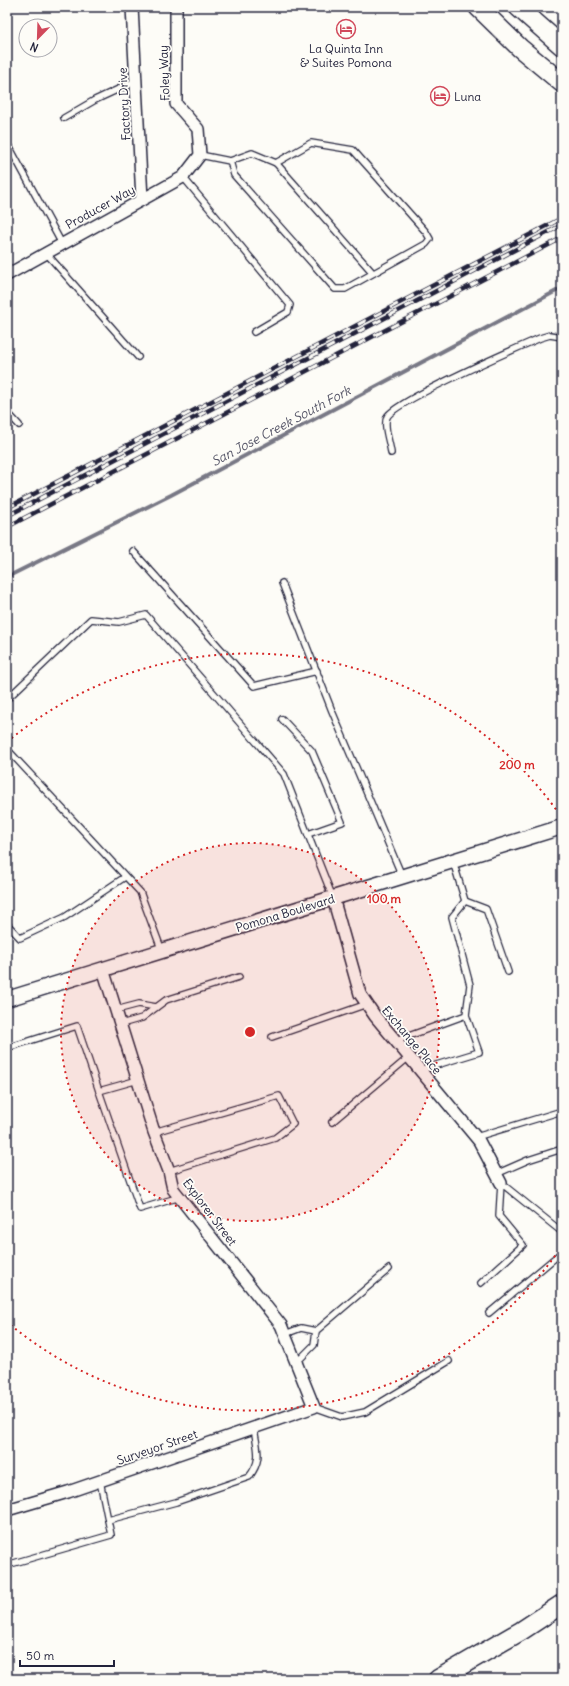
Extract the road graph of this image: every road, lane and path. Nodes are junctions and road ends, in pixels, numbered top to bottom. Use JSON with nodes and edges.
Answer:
{"nodes":[{"id":1,"x":132,"y":7,"type":"edge"},
{"id":2,"x":176,"y":7,"type":"edge"},
{"id":3,"x":478,"y":7,"type":"edge"},
{"id":4,"x":518,"y":7,"type":"edge"},
{"id":5,"x":562,"y":46,"type":"edge"},
{"id":6,"x":136,"y":81,"type":"junction"},
{"id":7,"x":562,"y":83,"type":"edge"},
{"id":8,"x":64,"y":118,"type":"dead end"},
{"id":9,"x":10,"y":148,"type":"dead end"},
{"id":10,"x":200,"y":155,"type":"junction"},
{"id":11,"x":230,"y":161,"type":"junction"},
{"id":12,"x":276,"y":163,"type":"junction"},
{"id":13,"x":183,"y":177,"type":"junction"},
{"id":14,"x":142,"y":199,"type":"junction"},
{"id":15,"x":62,"y":244,"type":"junction"},
{"id":16,"x":46,"y":253,"type":"junction"},
{"id":17,"x":373,"y":273,"type":"junction"},
{"id":18,"x":7,"y":275,"type":"edge"},
{"id":19,"x":254,"y":332,"type":"dead end"},
{"id":20,"x":562,"y":337,"type":"edge"},
{"id":21,"x":138,"y":357,"type":"dead end"},
{"id":22,"x":7,"y":412,"type":"edge"},
{"id":23,"x":19,"y":425,"type":"dead end"},
{"id":24,"x":391,"y":453,"type":"dead end"},
{"id":25,"x":133,"y":551,"type":"dead end"},
{"id":26,"x":282,"y":583,"type":"dead end"},
{"id":27,"x":316,"y":671,"type":"junction"},
{"id":28,"x":7,"y":699,"type":"edge"},
{"id":29,"x":282,"y":718,"type":"dead end"},
{"id":30,"x":7,"y":749,"type":"edge"},
{"id":31,"x":562,"y":827,"type":"edge"},
{"id":32,"x":308,"y":834,"type":"junction"},
{"id":33,"x":452,"y":861,"type":"junction"},
{"id":34,"x":125,"y":876,"type":"junction"},
{"id":35,"x":402,"y":877,"type":"junction"},
{"id":36,"x":333,"y":898,"type":"junction"},
{"id":37,"x":465,"y":901,"type":"junction"},
{"id":38,"x":7,"y":924,"type":"edge"},
{"id":39,"x":162,"y":951,"type":"junction"},
{"id":40,"x":103,"y":969,"type":"junction"},
{"id":41,"x":508,"y":972,"type":"dead end"},
{"id":42,"x":239,"y":977,"type":"dead end"},
{"id":43,"x":7,"y":998,"type":"edge"},
{"id":44,"x":367,"y":1004,"type":"junction"},
{"id":45,"x":156,"y":1007,"type":"junction"},
{"id":46,"x":116,"y":1010,"type":"junction"},
{"id":47,"x":466,"y":1015,"type":"junction"},
{"id":48,"x":121,"y":1024,"type":"junction"},
{"id":49,"x":272,"y":1037,"type":"dead end"},
{"id":50,"x":396,"y":1041,"type":"junction"},
{"id":51,"x":7,"y":1048,"type":"edge"},
{"id":52,"x":409,"y":1057,"type":"junction"},
{"id":53,"x":420,"y":1070,"type":"junction"},
{"id":54,"x":138,"y":1080,"type":"junction"},
{"id":55,"x":99,"y":1091,"type":"junction"},
{"id":56,"x":562,"y":1111,"type":"edge"},
{"id":57,"x":332,"y":1122,"type":"dead end"},
{"id":58,"x":154,"y":1132,"type":"junction"},
{"id":59,"x":476,"y":1138,"type":"junction"},
{"id":60,"x":562,"y":1149,"type":"edge"},
{"id":61,"x":169,"y":1171,"type":"junction"},
{"id":62,"x":498,"y":1178,"type":"junction"},
{"id":63,"x":180,"y":1197,"type":"junction"},
{"id":64,"x":562,"y":1232,"type":"edge"},
{"id":65,"x":562,"y":1252,"type":"edge"},
{"id":66,"x":389,"y":1269,"type":"dead end"},
{"id":67,"x":482,"y":1283,"type":"dead end"},
{"id":68,"x":489,"y":1313,"type":"dead end"},
{"id":69,"x":316,"y":1331,"type":"junction"},
{"id":70,"x":285,"y":1334,"type":"junction"},
{"id":71,"x":449,"y":1361,"type":"dead end"},
{"id":72,"x":296,"y":1363,"type":"junction"},
{"id":73,"x":314,"y":1407,"type":"junction"},
{"id":74,"x":254,"y":1428,"type":"junction"},
{"id":75,"x":100,"y":1481,"type":"junction"},
{"id":76,"x":7,"y":1510,"type":"edge"},
{"id":77,"x":108,"y":1520,"type":"junction"},
{"id":78,"x":7,"y":1565,"type":"edge"},
{"id":79,"x":562,"y":1604,"type":"edge"},
{"id":80,"x":438,"y":1679,"type":"edge"}],
"edges":[{"from":1,"to":6,"type":"street","name":"Factory Drive"},
{"from":2,"to":10,"type":"street","name":"Foley Way"},
{"from":3,"to":7,"type":"main road"},
{"from":4,"to":5,"type":"main road"},
{"from":6,"to":8,"type":"lane"},
{"from":6,"to":14,"type":"street","name":"Factory Drive"},
{"from":9,"to":15,"type":"lane"},
{"from":10,"to":11,"type":"lane"},
{"from":10,"to":13,"type":"street","name":"Producer Way"},
{"from":11,"to":12,"type":"lane"},
{"from":11,"to":17,"type":"lane"},
{"from":12,"to":17,"type":"lane"},
{"from":12,"to":17,"type":"lane"},
{"from":13,"to":14,"type":"street","name":"Producer Way"},
{"from":13,"to":19,"type":"lane"},
{"from":14,"to":15,"type":"street","name":"Producer Way"},
{"from":15,"to":16,"type":"street","name":"Producer Way"},
{"from":16,"to":18,"type":"street","name":"Producer Way"},
{"from":16,"to":21,"type":"lane"},
{"from":20,"to":24,"type":"lane"},
{"from":22,"to":23,"type":"lane"},
{"from":25,"to":27,"type":"lane"},
{"from":26,"to":27,"type":"lane"},
{"from":27,"to":35,"type":"lane"},
{"from":28,"to":32,"type":"lane"},
{"from":29,"to":32,"type":"lane"},
{"from":30,"to":34,"type":"lane"},
{"from":31,"to":33,"type":"street","name":"Pomona Boulevard"},
{"from":32,"to":36,"type":"lane"},
{"from":33,"to":35,"type":"street","name":"Pomona Boulevard"},
{"from":33,"to":37,"type":"lane"},
{"from":34,"to":38,"type":"lane"},
{"from":34,"to":39,"type":"lane"},
{"from":35,"to":36,"type":"street","name":"Pomona Boulevard"},
{"from":36,"to":39,"type":"street","name":"Pomona Boulevard"},
{"from":36,"to":44,"type":"street","name":"Exchange Place"},
{"from":37,"to":41,"type":"lane"},
{"from":37,"to":47,"type":"lane"},
{"from":39,"to":40,"type":"street","name":"Pomona Boulevard"},
{"from":40,"to":43,"type":"street","name":"Pomona Boulevard"},
{"from":40,"to":46,"type":"street","name":"Explorer Street"},
{"from":42,"to":45,"type":"lane"},
{"from":44,"to":49,"type":"lane"},
{"from":44,"to":50,"type":"street","name":"Exchange Place"},
{"from":45,"to":46,"type":"lane"},
{"from":45,"to":48,"type":"lane"},
{"from":46,"to":48,"type":"street","name":"Explorer Street"},
{"from":47,"to":50,"type":"lane"},
{"from":47,"to":53,"type":"lane"},
{"from":48,"to":54,"type":"street","name":"Explorer Street"},
{"from":50,"to":52,"type":"street","name":"Exchange Place"},
{"from":51,"to":55,"type":"lane"},
{"from":52,"to":53,"type":"street","name":"Exchange Place"},
{"from":52,"to":57,"type":"lane"},
{"from":53,"to":59,"type":"street","name":"Exchange Place"},
{"from":54,"to":55,"type":"lane"},
{"from":54,"to":58,"type":"street","name":"Explorer Street"},
{"from":55,"to":63,"type":"lane"},
{"from":56,"to":59,"type":"lane"},
{"from":58,"to":61,"type":"street","name":"Explorer Street"},
{"from":58,"to":61,"type":"lane"},
{"from":59,"to":62,"type":"street","name":"Exchange Place"},
{"from":60,"to":62,"type":"lane"},
{"from":61,"to":63,"type":"street","name":"Explorer Street"},
{"from":62,"to":64,"type":"lane"},
{"from":62,"to":67,"type":"lane"},
{"from":63,"to":70,"type":"street","name":"Explorer Street"},
{"from":65,"to":68,"type":"lane"},
{"from":66,"to":69,"type":"lane"},
{"from":69,"to":70,"type":"lane"},
{"from":69,"to":72,"type":"lane"},
{"from":70,"to":72,"type":"street","name":"Explorer Street"},
{"from":71,"to":73,"type":"lane"},
{"from":72,"to":73,"type":"street","name":"Explorer Street"},
{"from":73,"to":74,"type":"street","name":"Surveyor Street"},
{"from":74,"to":75,"type":"street","name":"Surveyor Street"},
{"from":74,"to":77,"type":"lane"},
{"from":75,"to":76,"type":"street","name":"Surveyor Street"},
{"from":75,"to":77,"type":"lane"},
{"from":77,"to":78,"type":"lane"},
{"from":79,"to":80,"type":"main road"}]}
